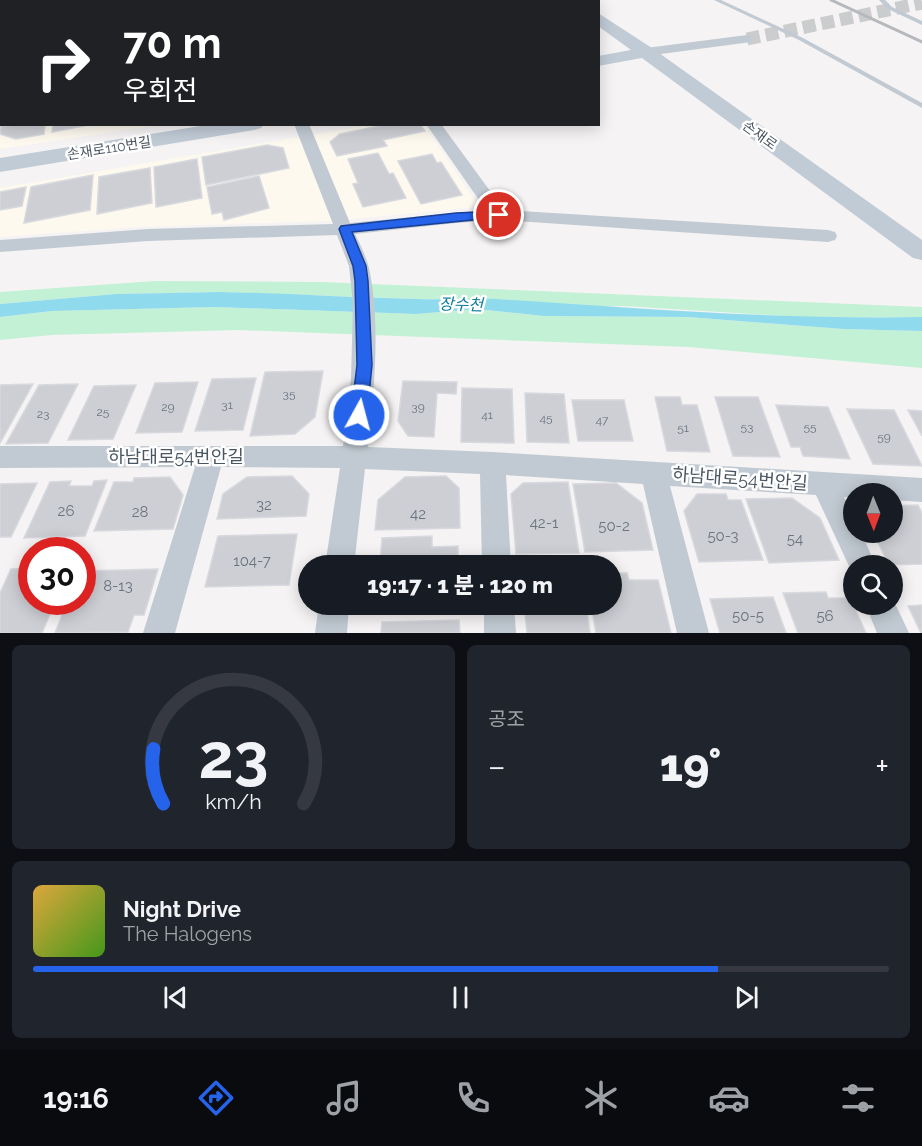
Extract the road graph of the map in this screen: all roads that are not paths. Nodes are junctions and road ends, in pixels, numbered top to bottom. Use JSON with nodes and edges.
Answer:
{"nodes":[{"id":1,"x":717,"y":0,"type":"edge"},
{"id":2,"x":882,"y":0,"type":"edge"},
{"id":3,"x":600,"y":19,"type":"edge"},
{"id":4,"x":922,"y":22,"type":"edge"},
{"id":5,"x":732,"y":30,"type":"tunnel mouth"},
{"id":6,"x":747,"y":39,"type":"tunnel mouth"},
{"id":7,"x":646,"y":52,"type":"junction"},
{"id":8,"x":600,"y":61,"type":"edge"},
{"id":9,"x":922,"y":106,"type":"edge"},
{"id":10,"x":242,"y":126,"type":"edge"},
{"id":11,"x":302,"y":126,"type":"edge"},
{"id":12,"x":434,"y":126,"type":"edge"},
{"id":13,"x":0,"y":165,"type":"edge"},
{"id":14,"x":499,"y":215,"type":"junction"},
{"id":15,"x":345,"y":229,"type":"junction"},
{"id":16,"x":828,"y":236,"type":"dead end"},
{"id":17,"x":0,"y":246,"type":"edge"},
{"id":18,"x":922,"y":252,"type":"edge"},
{"id":19,"x":0,"y":457,"type":"edge"},
{"id":20,"x":211,"y":457,"type":"junction"},
{"id":21,"x":352,"y":457,"type":"junction"},
{"id":22,"x":492,"y":463,"type":"junction"},
{"id":23,"x":654,"y":474,"type":"junction"},
{"id":24,"x":825,"y":484,"type":"junction"},
{"id":25,"x":922,"y":490,"type":"edge"},
{"id":26,"x":340,"y":555,"type":"edge"},
{"id":27,"x":496,"y":555,"type":"edge"},
{"id":28,"x":857,"y":555,"type":"edge"},
{"id":29,"x":332,"y":615,"type":"edge"},
{"id":30,"x":499,"y":615,"type":"edge"},
{"id":31,"x":885,"y":615,"type":"edge"},
{"id":32,"x":159,"y":633,"type":"edge"},
{"id":33,"x":330,"y":633,"type":"edge"},
{"id":34,"x":500,"y":633,"type":"edge"},
{"id":35,"x":693,"y":633,"type":"edge"},
{"id":36,"x":893,"y":633,"type":"edge"}],
"edges":[{"from":1,"to":9,"type":"lane"},
{"from":2,"to":4,"type":"lane"},
{"from":3,"to":7,"type":"main road","name":"손재로"},
{"from":5,"to":7,"type":"street"},
{"from":6,"to":7,"type":"street"},
{"from":7,"to":8,"type":"main road"},
{"from":7,"to":18,"type":"main road","name":"손재로"},
{"from":10,"to":13,"type":"main road","name":"손재로110번길"},
{"from":11,"to":15,"type":"street"},
{"from":12,"to":14,"type":"street"},
{"from":14,"to":15,"type":"street"},
{"from":14,"to":16,"type":"street"},
{"from":15,"to":17,"type":"street"},
{"from":15,"to":21,"type":"street"},
{"from":19,"to":20,"type":"street","name":"하남대로54번안길"},
{"from":20,"to":21,"type":"street","name":"하남대로54번안길"},
{"from":20,"to":32,"type":"street"},
{"from":21,"to":22,"type":"street","name":"하남대로54번안길"},
{"from":21,"to":26,"type":"street"},
{"from":22,"to":23,"type":"street","name":"하남대로54번안길"},
{"from":22,"to":27,"type":"street"},
{"from":23,"to":24,"type":"street","name":"하남대로54번안길"},
{"from":23,"to":35,"type":"street","name":"하남대로54번안길"},
{"from":24,"to":25,"type":"street","name":"하남대로54번안길"},
{"from":24,"to":28,"type":"street","name":"하남대로54번안길"},
{"from":29,"to":33,"type":"street"},
{"from":30,"to":34,"type":"street"},
{"from":31,"to":36,"type":"street"}]}
